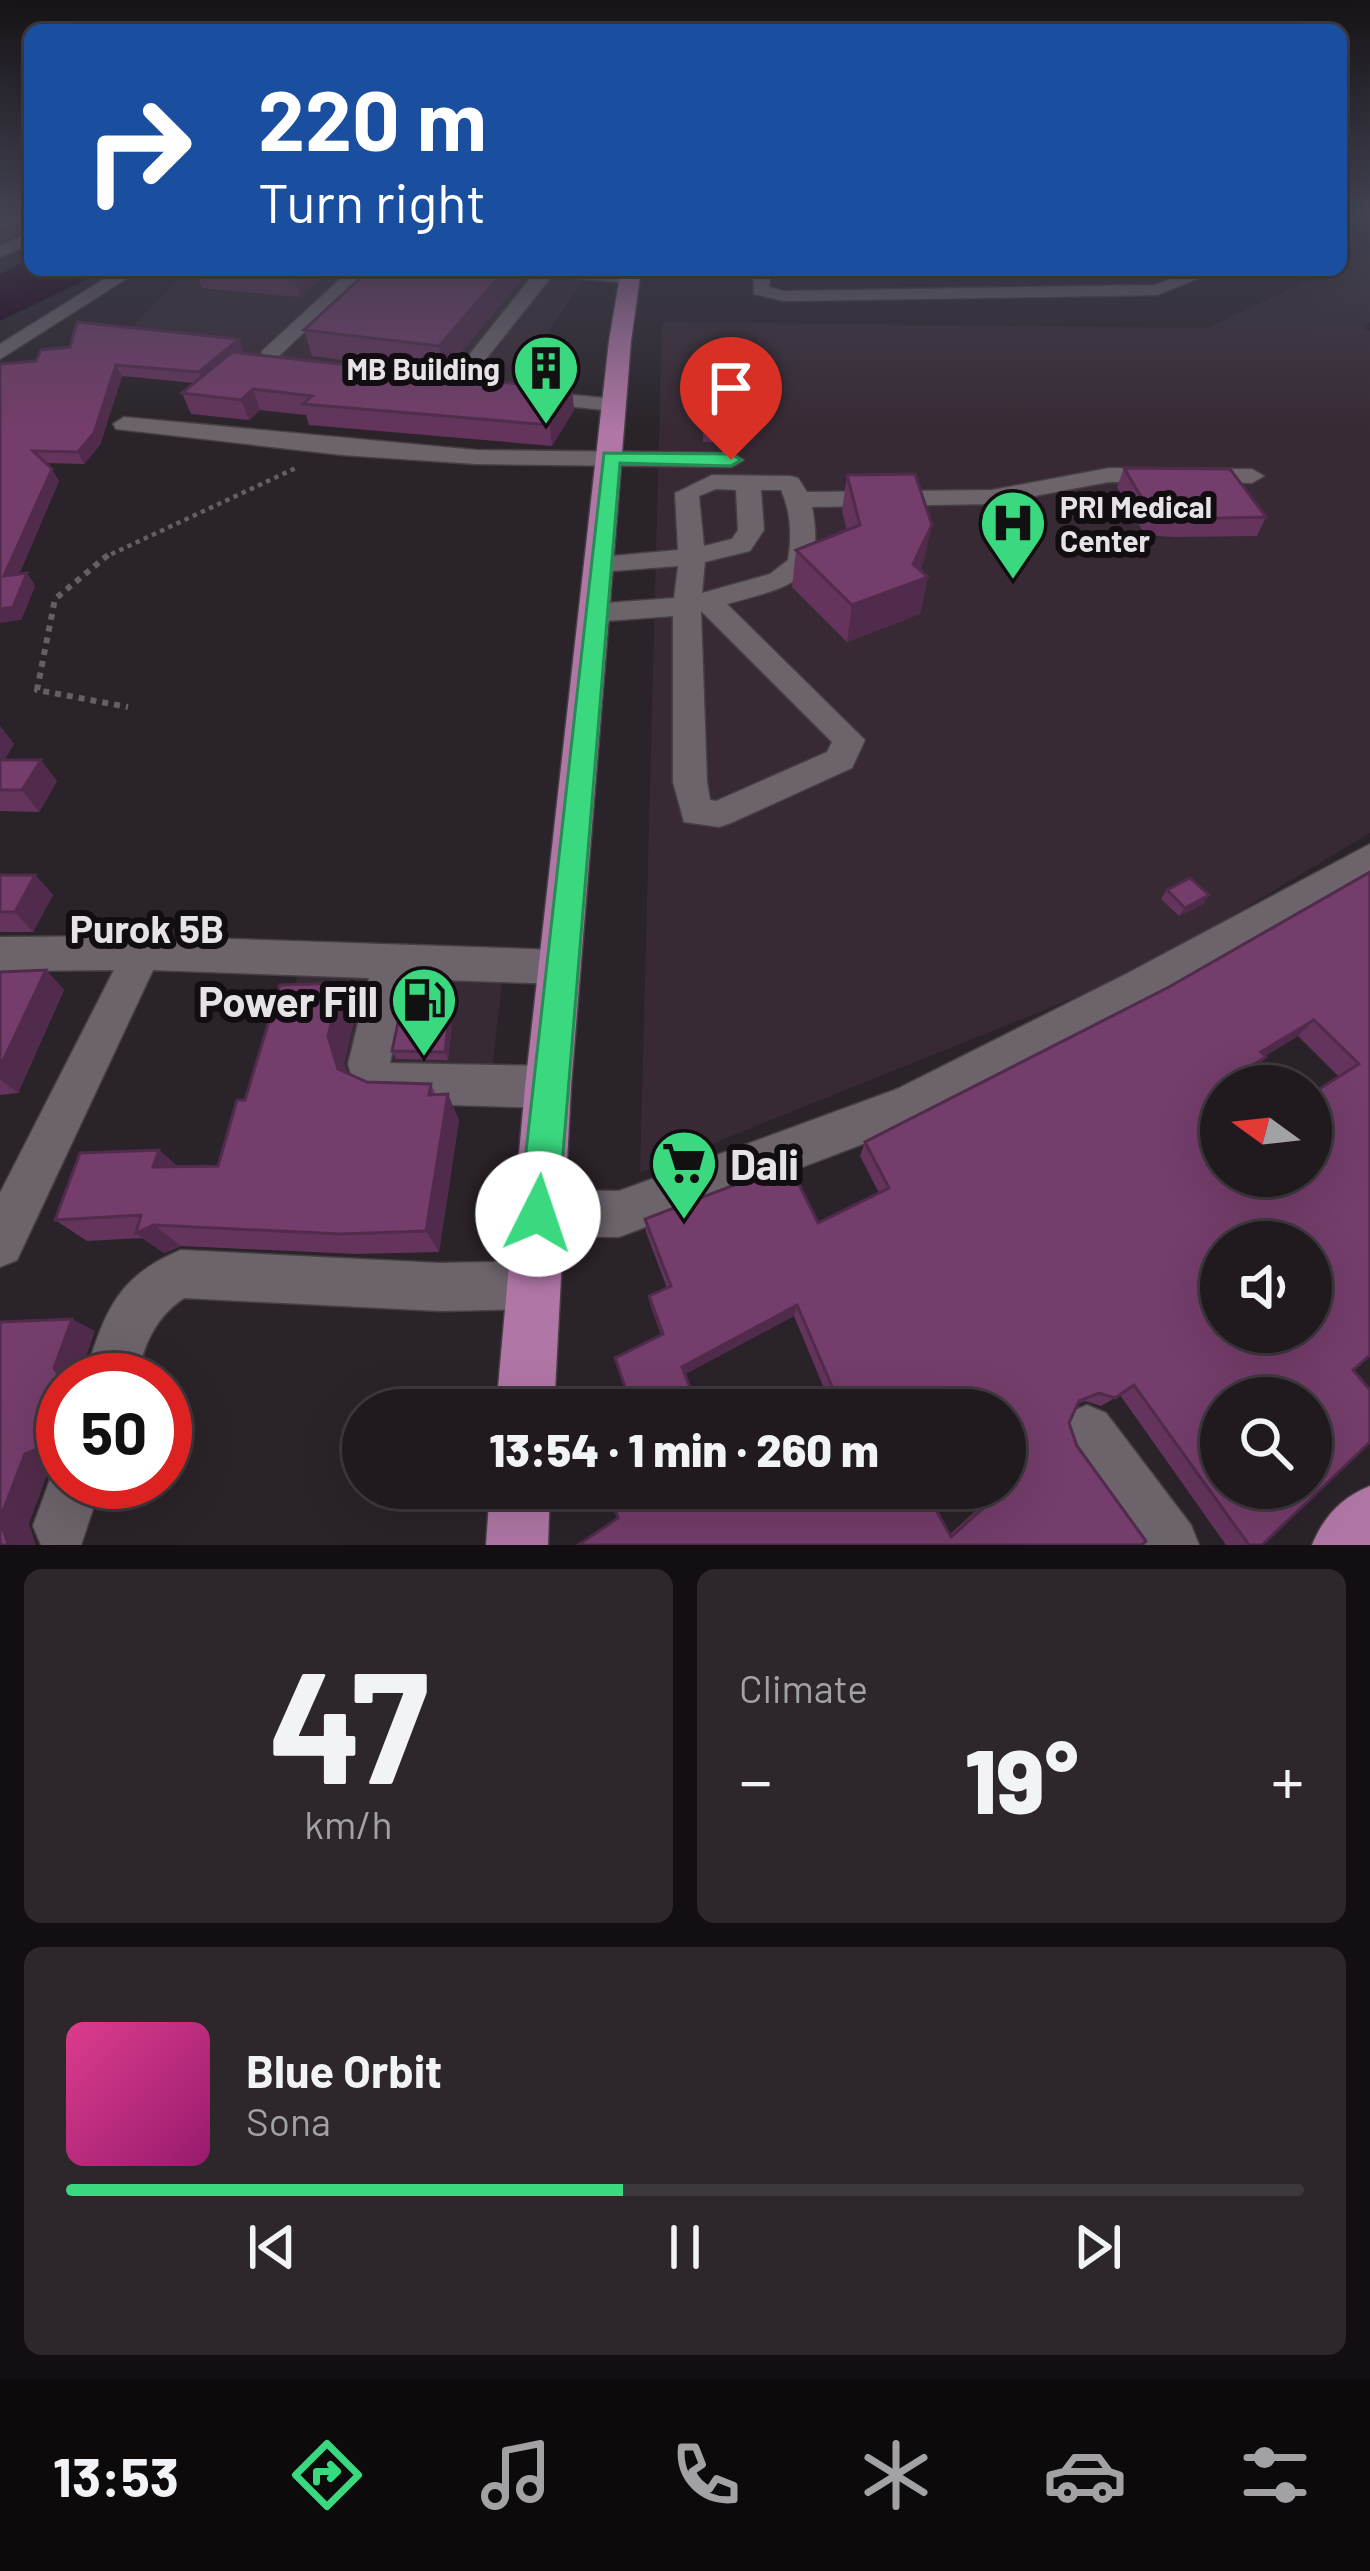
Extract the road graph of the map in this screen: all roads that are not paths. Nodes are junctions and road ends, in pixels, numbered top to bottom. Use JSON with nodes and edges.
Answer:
{"nodes":[{"id":1,"x":104,"y":287,"type":"edge"},
{"id":2,"x":342,"y":287,"type":"edge"},
{"id":3,"x":532,"y":287,"type":"edge"},
{"id":4,"x":627,"y":287,"type":"edge"},
{"id":5,"x":760,"y":287,"type":"edge"},
{"id":6,"x":1164,"y":287,"type":"edge"},
{"id":7,"x":0,"y":352,"type":"edge"},
{"id":8,"x":322,"y":370,"type":"edge"},
{"id":9,"x":434,"y":382,"type":"edge"},
{"id":10,"x":456,"y":384,"type":"junction"},
{"id":11,"x":615,"y":405,"type":"junction"},
{"id":12,"x":124,"y":424,"type":"dead end"},
{"id":13,"x":610,"y":457,"type":"junction"},
{"id":14,"x":731,"y":460,"type":"dead end"},
{"id":15,"x":1252,"y":476,"type":"dead end"},
{"id":16,"x":748,"y":482,"type":"junction"},
{"id":17,"x":798,"y":500,"type":"junction"},
{"id":18,"x":692,"y":557,"type":"junction"},
{"id":19,"x":599,"y":564,"type":"junction"},
{"id":20,"x":698,"y":604,"type":"junction"},
{"id":21,"x":593,"y":613,"type":"junction"},
{"id":22,"x":1370,"y":858,"type":"edge"},
{"id":23,"x":142,"y":953,"type":"junction"},
{"id":24,"x":0,"y":954,"type":"edge"},
{"id":25,"x":392,"y":964,"type":"junction"},
{"id":26,"x":561,"y":967,"type":"junction"},
{"id":27,"x":548,"y":1087,"type":"junction"},
{"id":28,"x":538,"y":1214,"type":"junction"},
{"id":29,"x":0,"y":1243,"type":"edge"},
{"id":30,"x":533,"y":1285,"type":"junction"},
{"id":31,"x":118,"y":1353,"type":"edge"},
{"id":32,"x":526,"y":1389,"type":"edge"},
{"id":33,"x":1087,"y":1432,"type":"dead end"},
{"id":34,"x":519,"y":1509,"type":"edge"},
{"id":35,"x":1370,"y":1517,"type":"edge"},
{"id":36,"x":517,"y":1545,"type":"edge"},
{"id":37,"x":1171,"y":1545,"type":"edge"},
{"id":38,"x":1342,"y":1545,"type":"edge"}],
"edges":[{"from":1,"to":7,"type":"street"},
{"from":2,"to":8,"type":"street"},
{"from":3,"to":10,"type":"street"},
{"from":4,"to":11,"type":"main road"},
{"from":5,"to":6,"type":"street"},
{"from":9,"to":10,"type":"street"},
{"from":10,"to":11,"type":"street"},
{"from":11,"to":13,"type":"main road"},
{"from":12,"to":13,"type":"street"},
{"from":13,"to":14,"type":"street"},
{"from":13,"to":19,"type":"main road"},
{"from":15,"to":17,"type":"street"},
{"from":16,"to":17,"type":"street"},
{"from":16,"to":18,"type":"street"},
{"from":16,"to":18,"type":"street"},
{"from":17,"to":20,"type":"street"},
{"from":18,"to":19,"type":"street"},
{"from":18,"to":20,"type":"street"},
{"from":19,"to":21,"type":"main road"},
{"from":20,"to":20,"type":"street"},
{"from":20,"to":21,"type":"street"},
{"from":21,"to":26,"type":"main road"},
{"from":22,"to":28,"type":"street"},
{"from":23,"to":24,"type":"street"},
{"from":23,"to":25,"type":"street"},
{"from":23,"to":29,"type":"street"},
{"from":25,"to":26,"type":"street"},
{"from":25,"to":27,"type":"street"},
{"from":26,"to":27,"type":"main road"},
{"from":27,"to":28,"type":"main road"},
{"from":28,"to":30,"type":"main road"},
{"from":30,"to":31,"type":"street"},
{"from":30,"to":32,"type":"main road"},
{"from":33,"to":37,"type":"street"},
{"from":34,"to":36,"type":"main road"},
{"from":35,"to":38,"type":"main road"}]}
